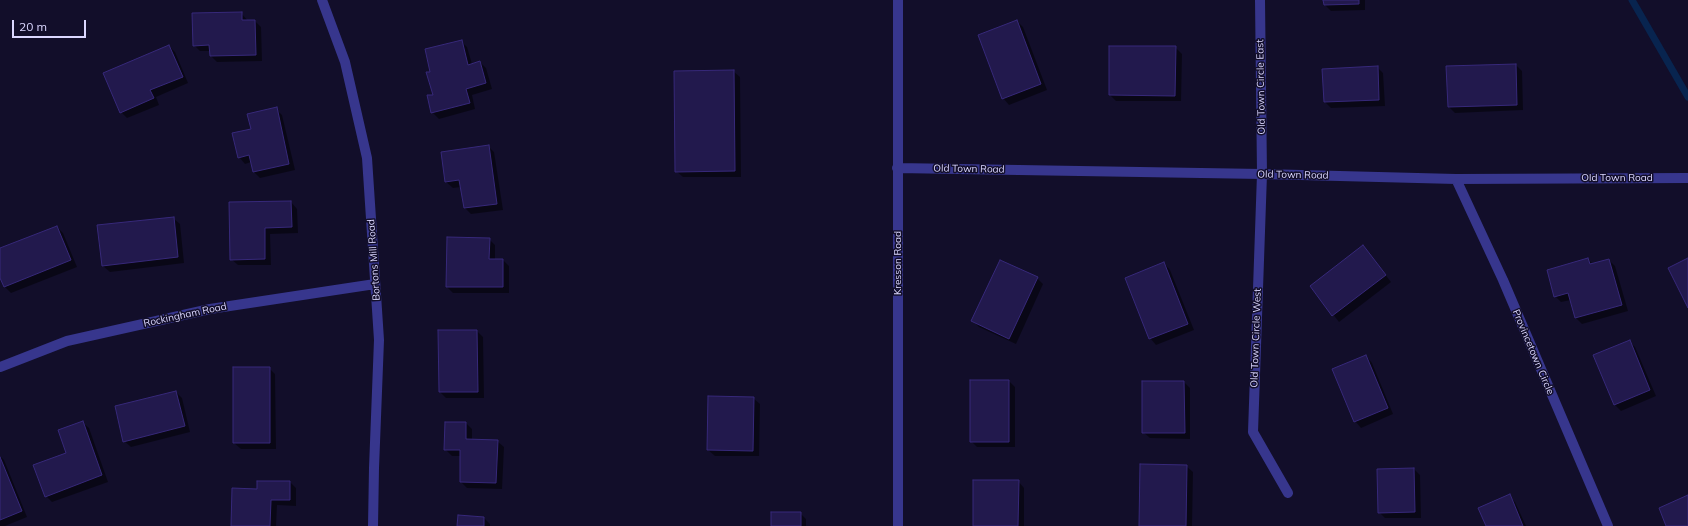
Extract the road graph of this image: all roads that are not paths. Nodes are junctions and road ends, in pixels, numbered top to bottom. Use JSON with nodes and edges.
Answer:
{"nodes":[{"id":1,"x":322,"y":0,"type":"edge"},
{"id":2,"x":898,"y":0,"type":"edge"},
{"id":3,"x":1260,"y":0,"type":"edge"},
{"id":4,"x":897,"y":168,"type":"junction"},
{"id":5,"x":1262,"y":174,"type":"junction"},
{"id":6,"x":1688,"y":178,"type":"edge"},
{"id":7,"x":1456,"y":179,"type":"junction"},
{"id":8,"x":375,"y":284,"type":"junction"},
{"id":9,"x":0,"y":367,"type":"edge"},
{"id":10,"x":1288,"y":493,"type":"dead end"},
{"id":11,"x":373,"y":526,"type":"edge"},
{"id":12,"x":898,"y":526,"type":"edge"},
{"id":13,"x":1608,"y":526,"type":"edge"}],
"edges":[{"from":1,"to":8,"type":"street","name":"Bortons Mill Road"},
{"from":2,"to":4,"type":"street","name":"Kresson Road"},
{"from":3,"to":5,"type":"street","name":"Old Town Circle East"},
{"from":4,"to":5,"type":"street","name":"Old Town Road"},
{"from":4,"to":12,"type":"street","name":"Kresson Road"},
{"from":5,"to":7,"type":"street","name":"Old Town Road"},
{"from":5,"to":10,"type":"street","name":"Old Town Circle West"},
{"from":6,"to":7,"type":"street","name":"Old Town Road"},
{"from":7,"to":13,"type":"street","name":"Provincetown Circle"},
{"from":8,"to":9,"type":"street","name":"Rockingham Road"},
{"from":8,"to":11,"type":"street","name":"Bortons Mill Road"}]}
